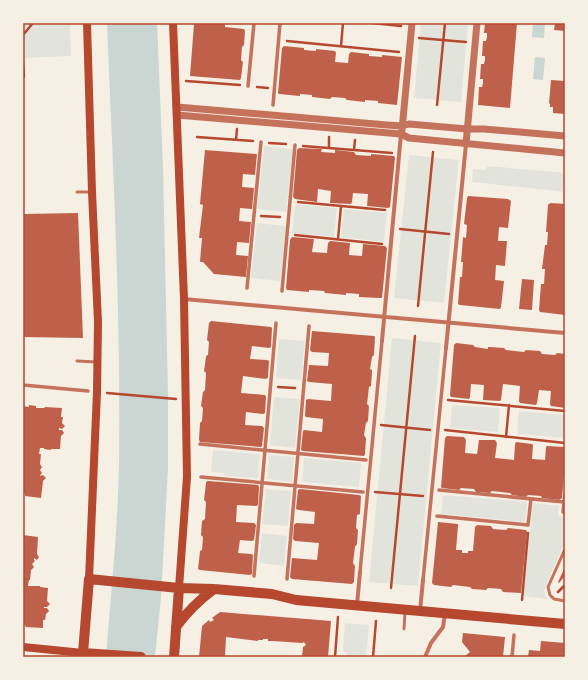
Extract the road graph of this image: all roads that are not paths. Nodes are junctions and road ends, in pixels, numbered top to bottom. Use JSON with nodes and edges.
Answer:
{"nodes":[{"id":1,"x":87,"y":23,"type":"edge"},
{"id":2,"x":173,"y":23,"type":"edge"},
{"id":3,"x":254,"y":23,"type":"edge"},
{"id":4,"x":280,"y":23,"type":"edge"},
{"id":5,"x":477,"y":23,"type":"edge"},
{"id":6,"x":409,"y":24,"type":"edge"},
{"id":7,"x":248,"y":86,"type":"road end"},
{"id":8,"x":273,"y":105,"type":"dead end"},
{"id":9,"x":177,"y":111,"type":"junction"},
{"id":10,"x":402,"y":126,"type":"junction"},
{"id":11,"x":467,"y":129,"type":"junction"},
{"id":12,"x":402,"y":134,"type":"junction"},
{"id":13,"x":565,"y":136,"type":"edge"},
{"id":14,"x":261,"y":142,"type":"dead end"},
{"id":15,"x":466,"y":144,"type":"junction"},
{"id":16,"x":295,"y":145,"type":"dead end"},
{"id":17,"x":565,"y":154,"type":"edge"},
{"id":18,"x":77,"y":192,"type":"dead end"},
{"id":19,"x":92,"y":192,"type":"junction"},
{"id":20,"x":247,"y":288,"type":"dead end"},
{"id":21,"x":282,"y":291,"type":"dead end"},
{"id":22,"x":184,"y":299,"type":"junction"},
{"id":23,"x":384,"y":317,"type":"junction"},
{"id":24,"x":276,"y":323,"type":"dead end"},
{"id":25,"x":448,"y":323,"type":"junction"},
{"id":26,"x":309,"y":326,"type":"dead end"},
{"id":27,"x":565,"y":333,"type":"edge"},
{"id":28,"x":382,"y":341,"type":"joint"},
{"id":29,"x":446,"y":348,"type":"joint"},
{"id":30,"x":77,"y":361,"type":"dead end"},
{"id":31,"x":98,"y":362,"type":"junction"},
{"id":32,"x":23,"y":385,"type":"edge"},
{"id":33,"x":88,"y":391,"type":"dead end"},
{"id":34,"x":200,"y":444,"type":"dead end"},
{"id":35,"x":265,"y":450,"type":"junction"},
{"id":36,"x":298,"y":454,"type":"junction"},
{"id":37,"x":366,"y":460,"type":"dead end"},
{"id":38,"x":201,"y":477,"type":"dead end"},
{"id":39,"x":263,"y":483,"type":"junction"},
{"id":40,"x":295,"y":486,"type":"junction"},
{"id":41,"x":440,"y":490,"type":"dead end"},
{"id":42,"x":363,"y":492,"type":"dead end"},
{"id":43,"x":565,"y":494,"type":"edge"},
{"id":44,"x":530,"y":499,"type":"junction"},
{"id":45,"x":564,"y":502,"type":"edge"},
{"id":46,"x":565,"y":513,"type":"edge"},
{"id":47,"x":437,"y":516,"type":"dead end"},
{"id":48,"x":565,"y":549,"type":"edge"},
{"id":49,"x":360,"y":572,"type":"joint"},
{"id":50,"x":254,"y":576,"type":"dead end"},
{"id":51,"x":89,"y":579,"type":"junction"},
{"id":52,"x":287,"y":579,"type":"dead end"},
{"id":53,"x":423,"y":580,"type":"joint"},
{"id":54,"x":179,"y":588,"type":"junction"},
{"id":55,"x":214,"y":589,"type":"junction"},
{"id":56,"x":565,"y":601,"type":"edge"},
{"id":57,"x":356,"y":606,"type":"junction"},
{"id":58,"x":406,"y":610,"type":"junction"},
{"id":59,"x":420,"y":611,"type":"junction"},
{"id":60,"x":445,"y":614,"type":"junction"},
{"id":61,"x":565,"y":624,"type":"edge"},
{"id":62,"x":176,"y":627,"type":"junction"},
{"id":63,"x":404,"y":629,"type":"dead end"},
{"id":64,"x":514,"y":634,"type":"dead end"},
{"id":65,"x":23,"y":647,"type":"edge"},
{"id":66,"x":83,"y":652,"type":"junction"},
{"id":67,"x":98,"y":655,"type":"edge"},
{"id":68,"x":141,"y":657,"type":"edge"},
{"id":69,"x":174,"y":657,"type":"edge"},
{"id":70,"x":425,"y":657,"type":"edge"},
{"id":71,"x":512,"y":657,"type":"edge"}],
"edges":[{"from":1,"to":19,"type":"main road"},
{"from":2,"to":9,"type":"main road"},
{"from":3,"to":7,"type":"street"},
{"from":4,"to":8,"type":"street"},
{"from":5,"to":11,"type":"street"},
{"from":6,"to":10,"type":"street"},
{"from":9,"to":10,"type":"street"},
{"from":9,"to":12,"type":"street"},
{"from":9,"to":22,"type":"main road"},
{"from":10,"to":11,"type":"street"},
{"from":10,"to":12,"type":"street"},
{"from":11,"to":13,"type":"street"},
{"from":11,"to":15,"type":"street"},
{"from":12,"to":15,"type":"street"},
{"from":12,"to":23,"type":"street"},
{"from":14,"to":20,"type":"street"},
{"from":15,"to":17,"type":"street"},
{"from":15,"to":25,"type":"street"},
{"from":16,"to":21,"type":"street"},
{"from":18,"to":19,"type":"lane"},
{"from":19,"to":31,"type":"main road"},
{"from":22,"to":23,"type":"street"},
{"from":22,"to":54,"type":"main road"},
{"from":23,"to":25,"type":"street"},
{"from":23,"to":28,"type":"street"},
{"from":24,"to":35,"type":"street"},
{"from":25,"to":27,"type":"street"},
{"from":25,"to":29,"type":"street"},
{"from":26,"to":36,"type":"street"},
{"from":28,"to":49,"type":"street"},
{"from":29,"to":53,"type":"street"},
{"from":30,"to":31,"type":"lane"},
{"from":31,"to":51,"type":"main road"},
{"from":32,"to":33,"type":"street"},
{"from":34,"to":35,"type":"street"},
{"from":35,"to":36,"type":"street"},
{"from":35,"to":39,"type":"street"},
{"from":36,"to":37,"type":"street"},
{"from":36,"to":40,"type":"street"},
{"from":38,"to":39,"type":"street"},
{"from":39,"to":40,"type":"street"},
{"from":39,"to":50,"type":"street"},
{"from":40,"to":42,"type":"street"},
{"from":40,"to":52,"type":"street"},
{"from":41,"to":44,"type":"street"},
{"from":43,"to":45,"type":"street"},
{"from":44,"to":45,"type":"street"},
{"from":44,"to":47,"type":"street"},
{"from":45,"to":46,"type":"street"},
{"from":48,"to":56,"type":"lane"},
{"from":49,"to":57,"type":"street"},
{"from":51,"to":54,"type":"main road"},
{"from":51,"to":66,"type":"main road"},
{"from":53,"to":59,"type":"street"},
{"from":54,"to":55,"type":"main road"},
{"from":54,"to":62,"type":"main road"},
{"from":55,"to":57,"type":"main road"},
{"from":55,"to":62,"type":"main road"},
{"from":57,"to":58,"type":"main road"},
{"from":58,"to":59,"type":"main road"},
{"from":58,"to":63,"type":"lane"},
{"from":59,"to":60,"type":"main road"},
{"from":60,"to":61,"type":"main road"},
{"from":60,"to":70,"type":"street"},
{"from":62,"to":69,"type":"main road"},
{"from":64,"to":71,"type":"street"},
{"from":65,"to":66,"type":"main road"},
{"from":66,"to":67,"type":"main road"},
{"from":67,"to":68,"type":"main road"}]}
